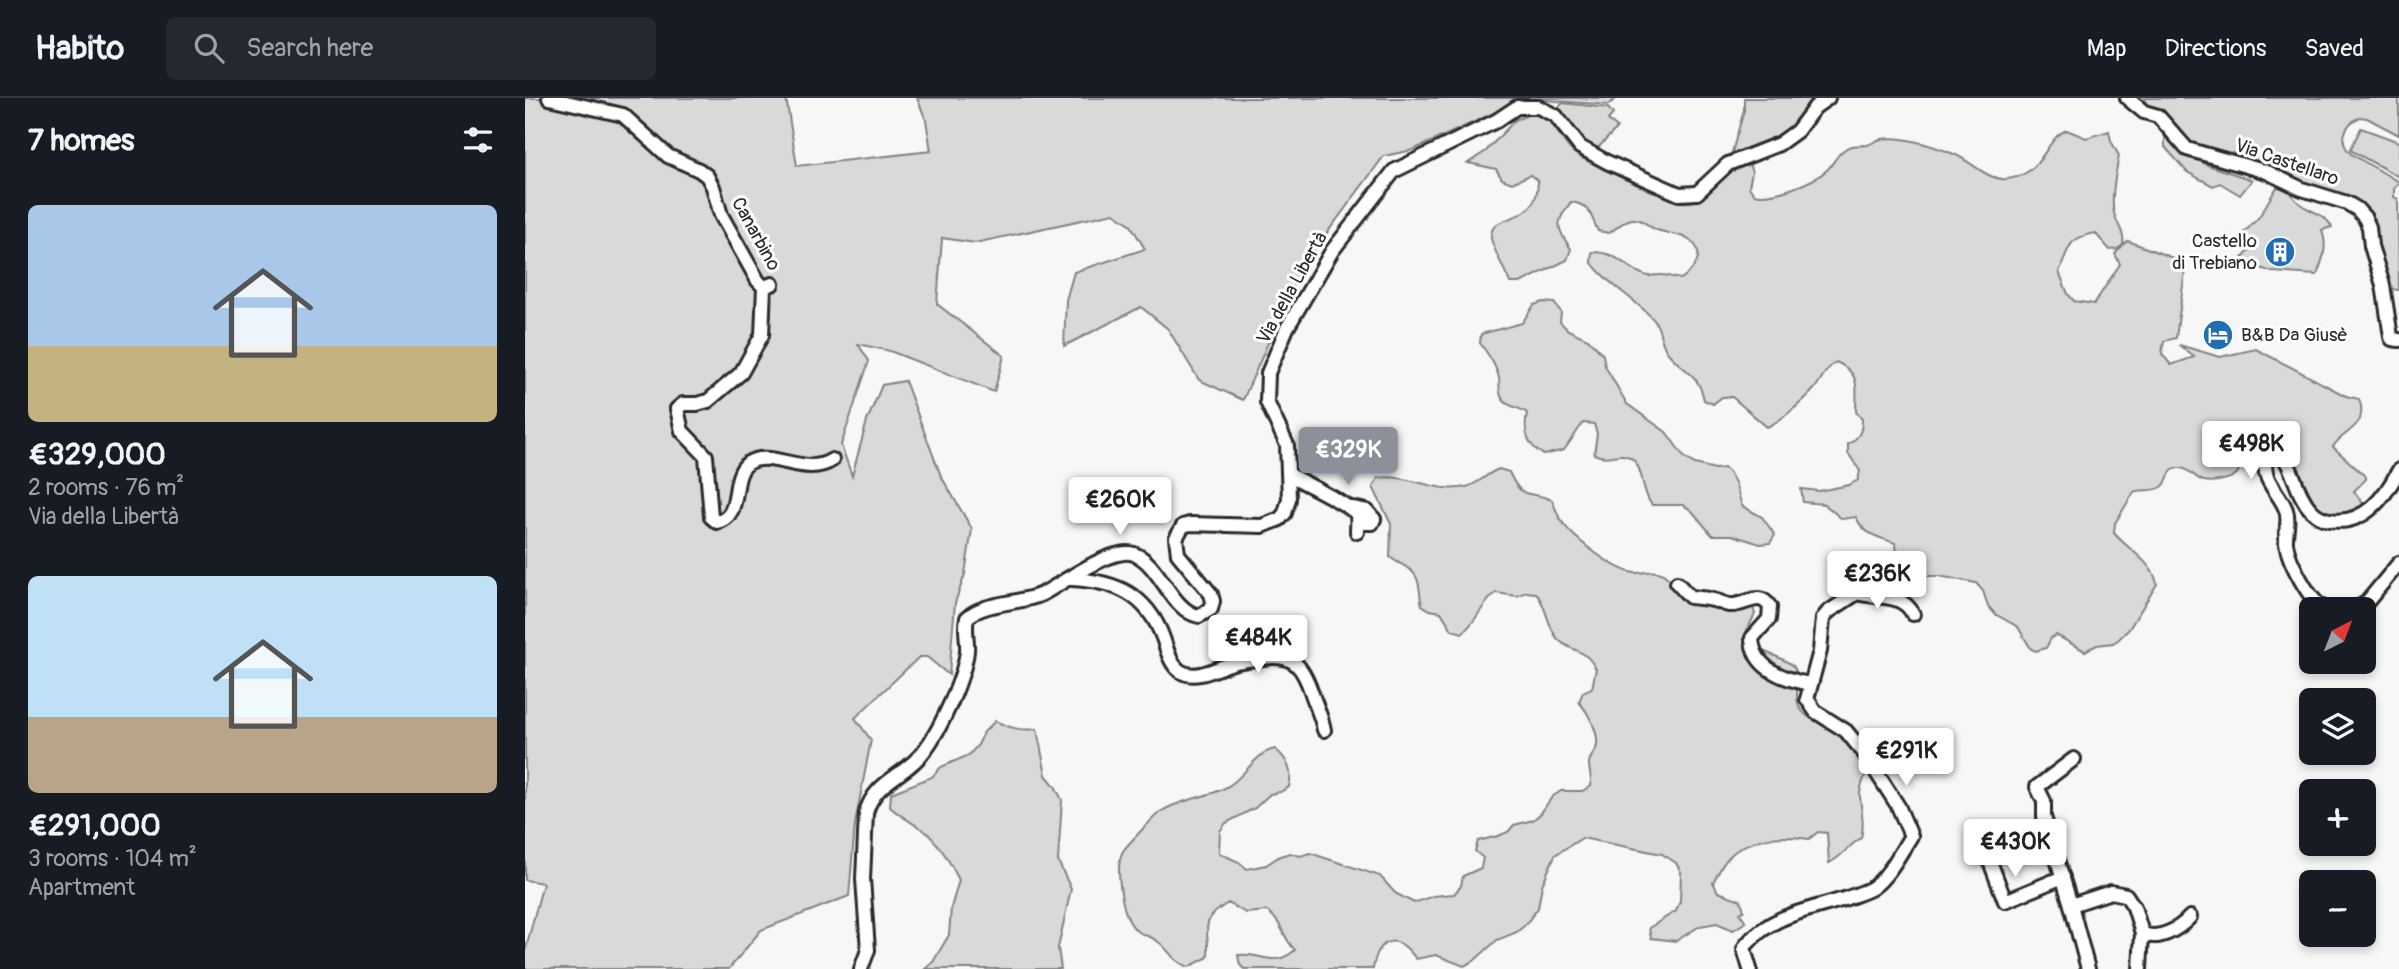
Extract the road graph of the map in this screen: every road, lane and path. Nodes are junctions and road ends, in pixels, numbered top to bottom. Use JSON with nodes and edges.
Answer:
{"nodes":[{"id":1,"x":549,"y":98,"type":"edge"},
{"id":2,"x":1828,"y":98,"type":"edge"},
{"id":3,"x":2127,"y":98,"type":"edge"},
{"id":4,"x":2399,"y":340,"type":"edge"},
{"id":5,"x":832,"y":460,"type":"dead end"},
{"id":6,"x":2399,"y":470,"type":"edge"},
{"id":7,"x":1289,"y":474,"type":"junction"},
{"id":8,"x":1356,"y":520,"type":"dead end"},
{"id":9,"x":2399,"y":563,"type":"edge"},
{"id":10,"x":1854,"y":564,"type":"dead end"},
{"id":11,"x":1071,"y":579,"type":"junction"},
{"id":12,"x":1677,"y":583,"type":"dead end"},
{"id":13,"x":1857,"y":593,"type":"junction"},
{"id":14,"x":2312,"y":597,"type":"edge"},
{"id":15,"x":2370,"y":597,"type":"edge"},
{"id":16,"x":1913,"y":614,"type":"dead end"},
{"id":17,"x":1809,"y":684,"type":"junction"},
{"id":18,"x":1324,"y":730,"type":"dead end"},
{"id":19,"x":2074,"y":759,"type":"dead end"},
{"id":20,"x":1983,"y":843,"type":"dead end"},
{"id":21,"x":2063,"y":877,"type":"junction"},
{"id":22,"x":2071,"y":905,"type":"junction"},
{"id":23,"x":2190,"y":917,"type":"dead end"},
{"id":24,"x":2142,"y":933,"type":"junction"},
{"id":25,"x":861,"y":969,"type":"edge"},
{"id":26,"x":1750,"y":969,"type":"edge"},
{"id":27,"x":2088,"y":969,"type":"edge"},
{"id":28,"x":2140,"y":969,"type":"edge"}],
"edges":[{"from":1,"to":5,"type":"street","name":"Canarbino"},
{"from":2,"to":7,"type":"street","name":"Via della Libertà"},
{"from":3,"to":4,"type":"street","name":"Via Castellaro"},
{"from":6,"to":14,"type":"street"},
{"from":7,"to":8,"type":"street"},
{"from":7,"to":11,"type":"street","name":"Via della Libertà"},
{"from":9,"to":15,"type":"street"},
{"from":10,"to":13,"type":"street"},
{"from":11,"to":18,"type":"street"},
{"from":11,"to":25,"type":"street","name":"Via della Libertà"},
{"from":12,"to":17,"type":"street"},
{"from":13,"to":16,"type":"street"},
{"from":13,"to":17,"type":"street"},
{"from":17,"to":26,"type":"street"},
{"from":19,"to":21,"type":"street"},
{"from":20,"to":21,"type":"street"},
{"from":21,"to":22,"type":"street"},
{"from":22,"to":24,"type":"street"},
{"from":22,"to":27,"type":"street"},
{"from":23,"to":24,"type":"street"},
{"from":24,"to":28,"type":"street"}]}
